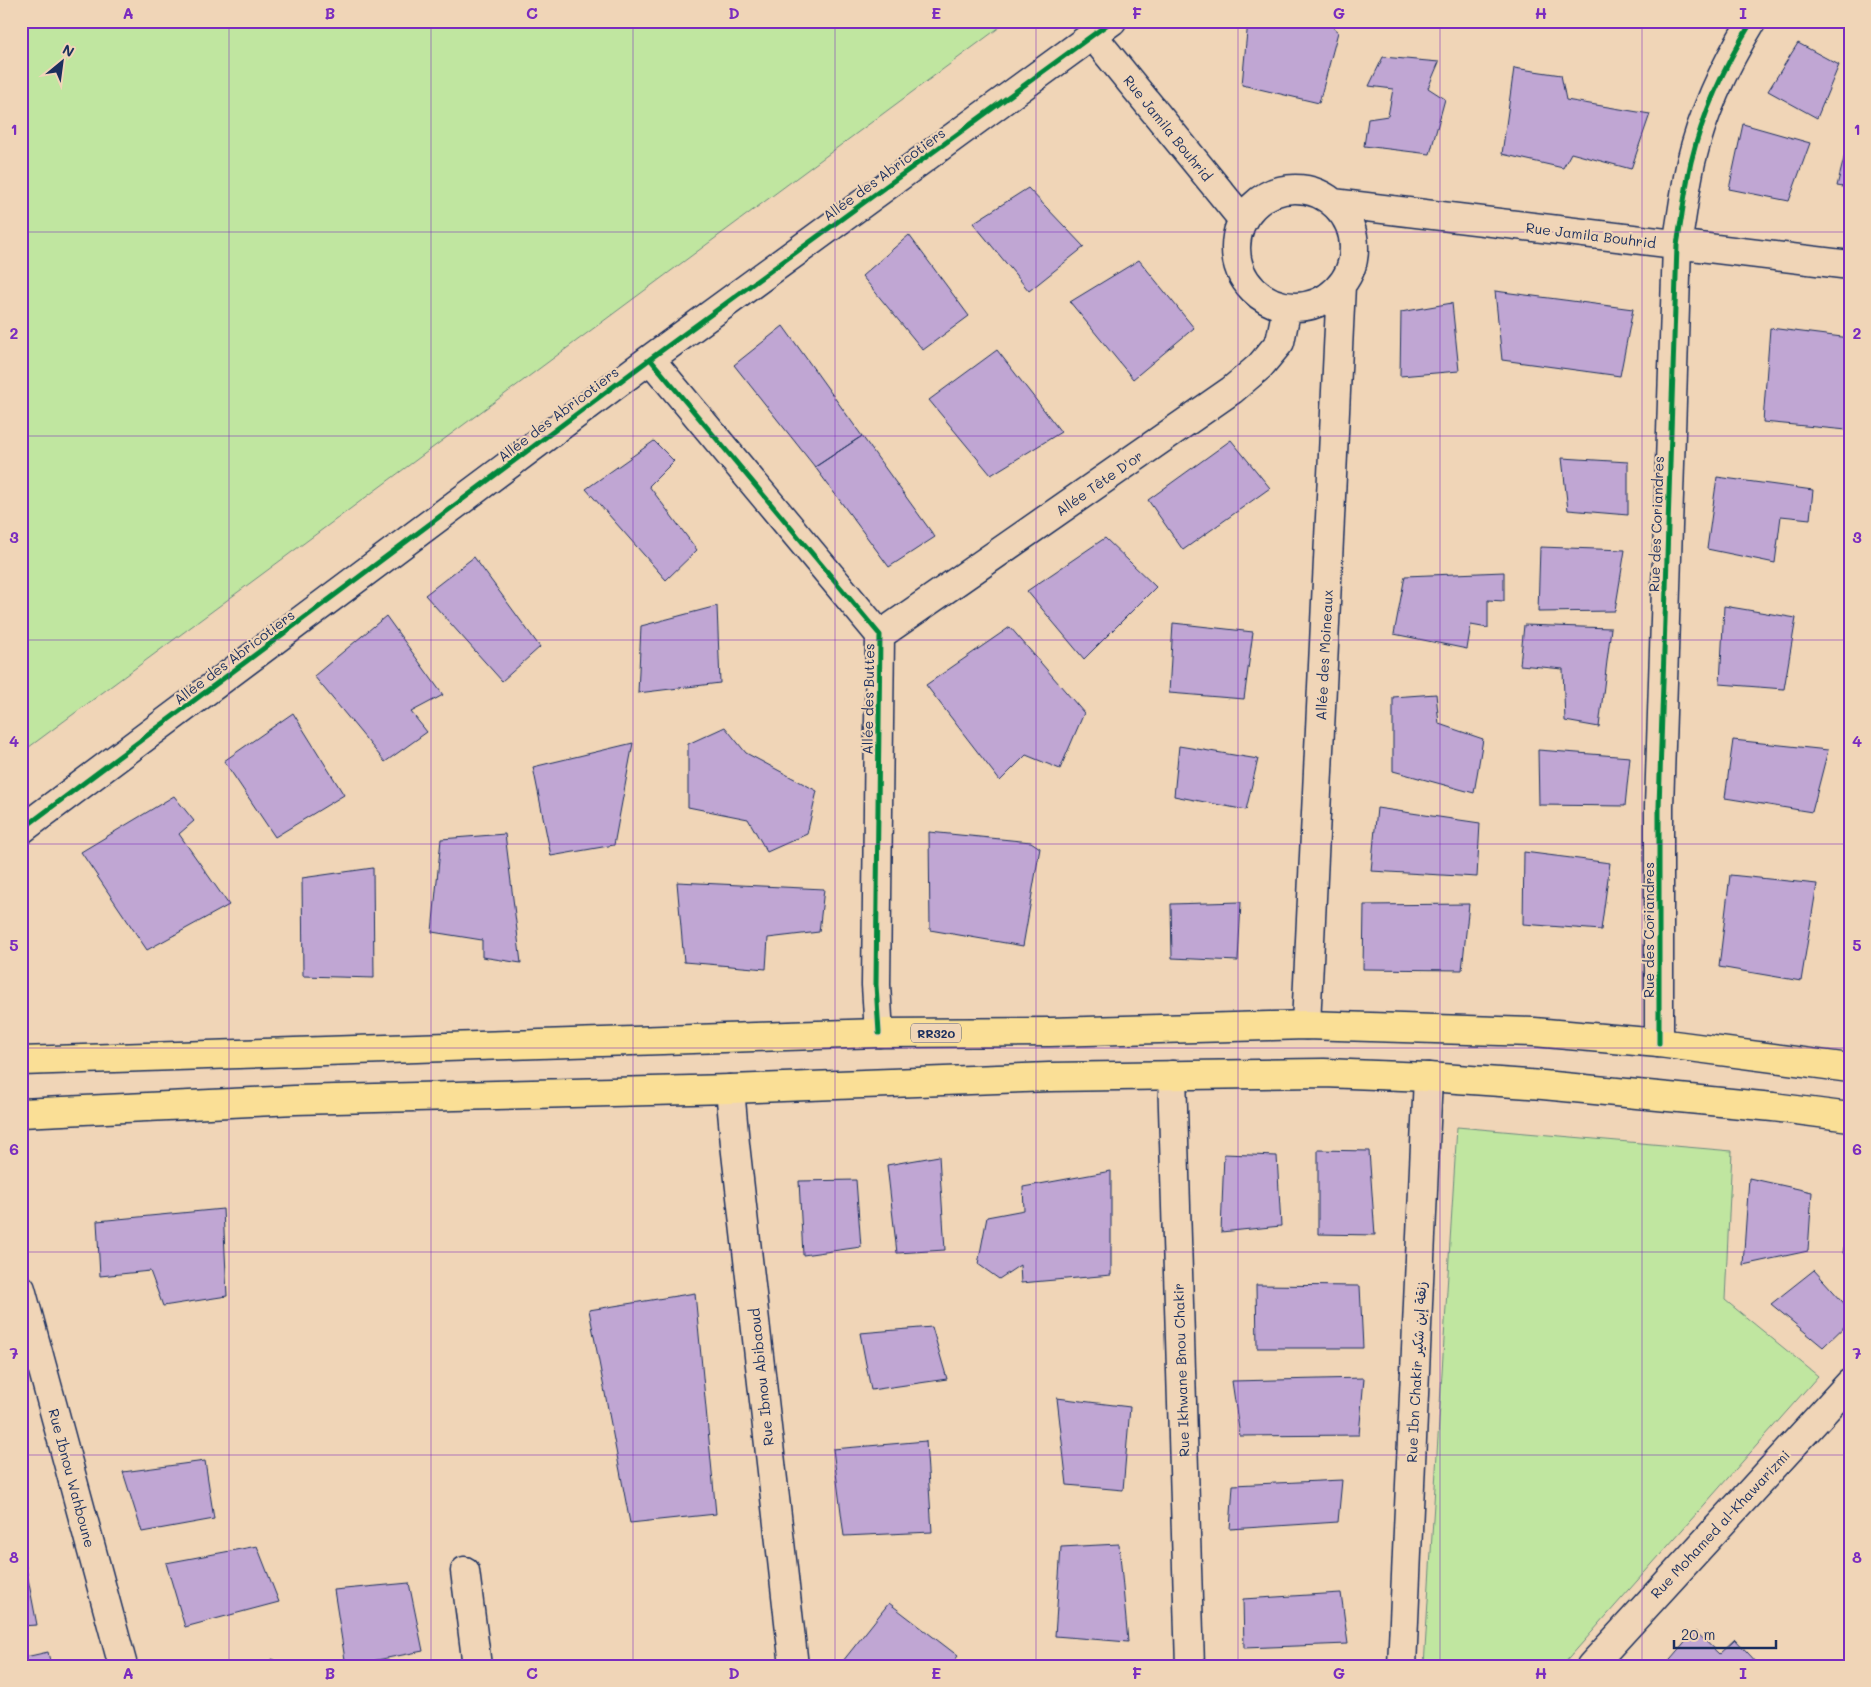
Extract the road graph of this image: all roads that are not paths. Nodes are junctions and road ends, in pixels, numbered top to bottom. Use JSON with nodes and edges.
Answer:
{"nodes":[{"id":1,"x":1752,"y":21,"type":"edge"},
{"id":2,"x":1103,"y":28,"type":"edge"},
{"id":3,"x":1333,"y":203,"type":"junction"},
{"id":4,"x":1243,"y":220,"type":"junction"},
{"id":5,"x":1677,"y":245,"type":"junction"},
{"id":6,"x":1850,"y":264,"type":"edge"},
{"id":7,"x":1341,"y":285,"type":"junction"},
{"id":8,"x":1287,"y":307,"type":"junction"},
{"id":9,"x":650,"y":359,"type":"junction"},
{"id":10,"x":880,"y":635,"type":"junction"},
{"id":11,"x":21,"y":830,"type":"edge"},
{"id":12,"x":1306,"y":1025,"type":"junction"},
{"id":13,"x":879,"y":1033,"type":"junction"},
{"id":14,"x":1659,"y":1043,"type":"junction"},
{"id":15,"x":21,"y":1061,"type":"edge"},
{"id":16,"x":1850,"y":1068,"type":"edge"},
{"id":17,"x":1172,"y":1075,"type":"junction"},
{"id":18,"x":1428,"y":1077,"type":"junction"},
{"id":19,"x":730,"y":1089,"type":"junction"},
{"id":20,"x":21,"y":1113,"type":"edge"},
{"id":21,"x":1850,"y":1117,"type":"edge"},
{"id":22,"x":21,"y":1290,"type":"edge"},
{"id":23,"x":1850,"y":1383,"type":"edge"},
{"id":24,"x":465,"y":1571,"type":"dead end"},
{"id":25,"x":123,"y":1666,"type":"edge"},
{"id":26,"x":477,"y":1666,"type":"edge"},
{"id":27,"x":794,"y":1666,"type":"edge"},
{"id":28,"x":1190,"y":1666,"type":"edge"},
{"id":29,"x":1402,"y":1666,"type":"edge"},
{"id":30,"x":1590,"y":1666,"type":"edge"}],
"edges":[{"from":1,"to":5,"type":"street","name":"Rue des Coriandres"},
{"from":2,"to":4,"type":"street","name":"Rue Jamila Bouhrid"},
{"from":2,"to":9,"type":"street","name":"Allée des Abricotiers"},
{"from":3,"to":4,"type":"street"},
{"from":3,"to":5,"type":"street","name":"Rue Jamila Bouhrid"},
{"from":3,"to":7,"type":"street"},
{"from":4,"to":8,"type":"street"},
{"from":5,"to":6,"type":"street","name":"Rue Jamila Bouhrid"},
{"from":5,"to":14,"type":"street","name":"Rue des Coriandres"},
{"from":7,"to":8,"type":"street"},
{"from":7,"to":12,"type":"street","name":"Allée des Moineaux"},
{"from":8,"to":10,"type":"street","name":"Allée Tête D'or"},
{"from":9,"to":10,"type":"street","name":"Allée des Buttes"},
{"from":9,"to":11,"type":"street","name":"Allée des Abricotiers"},
{"from":10,"to":13,"type":"street","name":"Allée des Buttes"},
{"from":12,"to":13,"type":"main road","number":"RR320"},
{"from":12,"to":14,"type":"main road","number":"RR320"},
{"from":13,"to":15,"type":"main road","number":"RR320"},
{"from":14,"to":16,"type":"main road","number":"RR320"},
{"from":17,"to":18,"type":"main road"},
{"from":17,"to":19,"type":"main road"},
{"from":17,"to":28,"type":"street","name":"Rue Ikhwane Bnou Chakir"},
{"from":18,"to":21,"type":"main road"},
{"from":18,"to":29,"type":"street","name":"Rue Ibn Chakir زنقة إبن شكير"},
{"from":19,"to":20,"type":"main road"},
{"from":19,"to":27,"type":"street","name":"Rue Ibnou Abibaoud"},
{"from":22,"to":25,"type":"street","name":"Rue Ibnou Wahboune"},
{"from":23,"to":30,"type":"street","name":"Rue Mohamed al-Khawarizmi"},
{"from":24,"to":26,"type":"street"}]}
